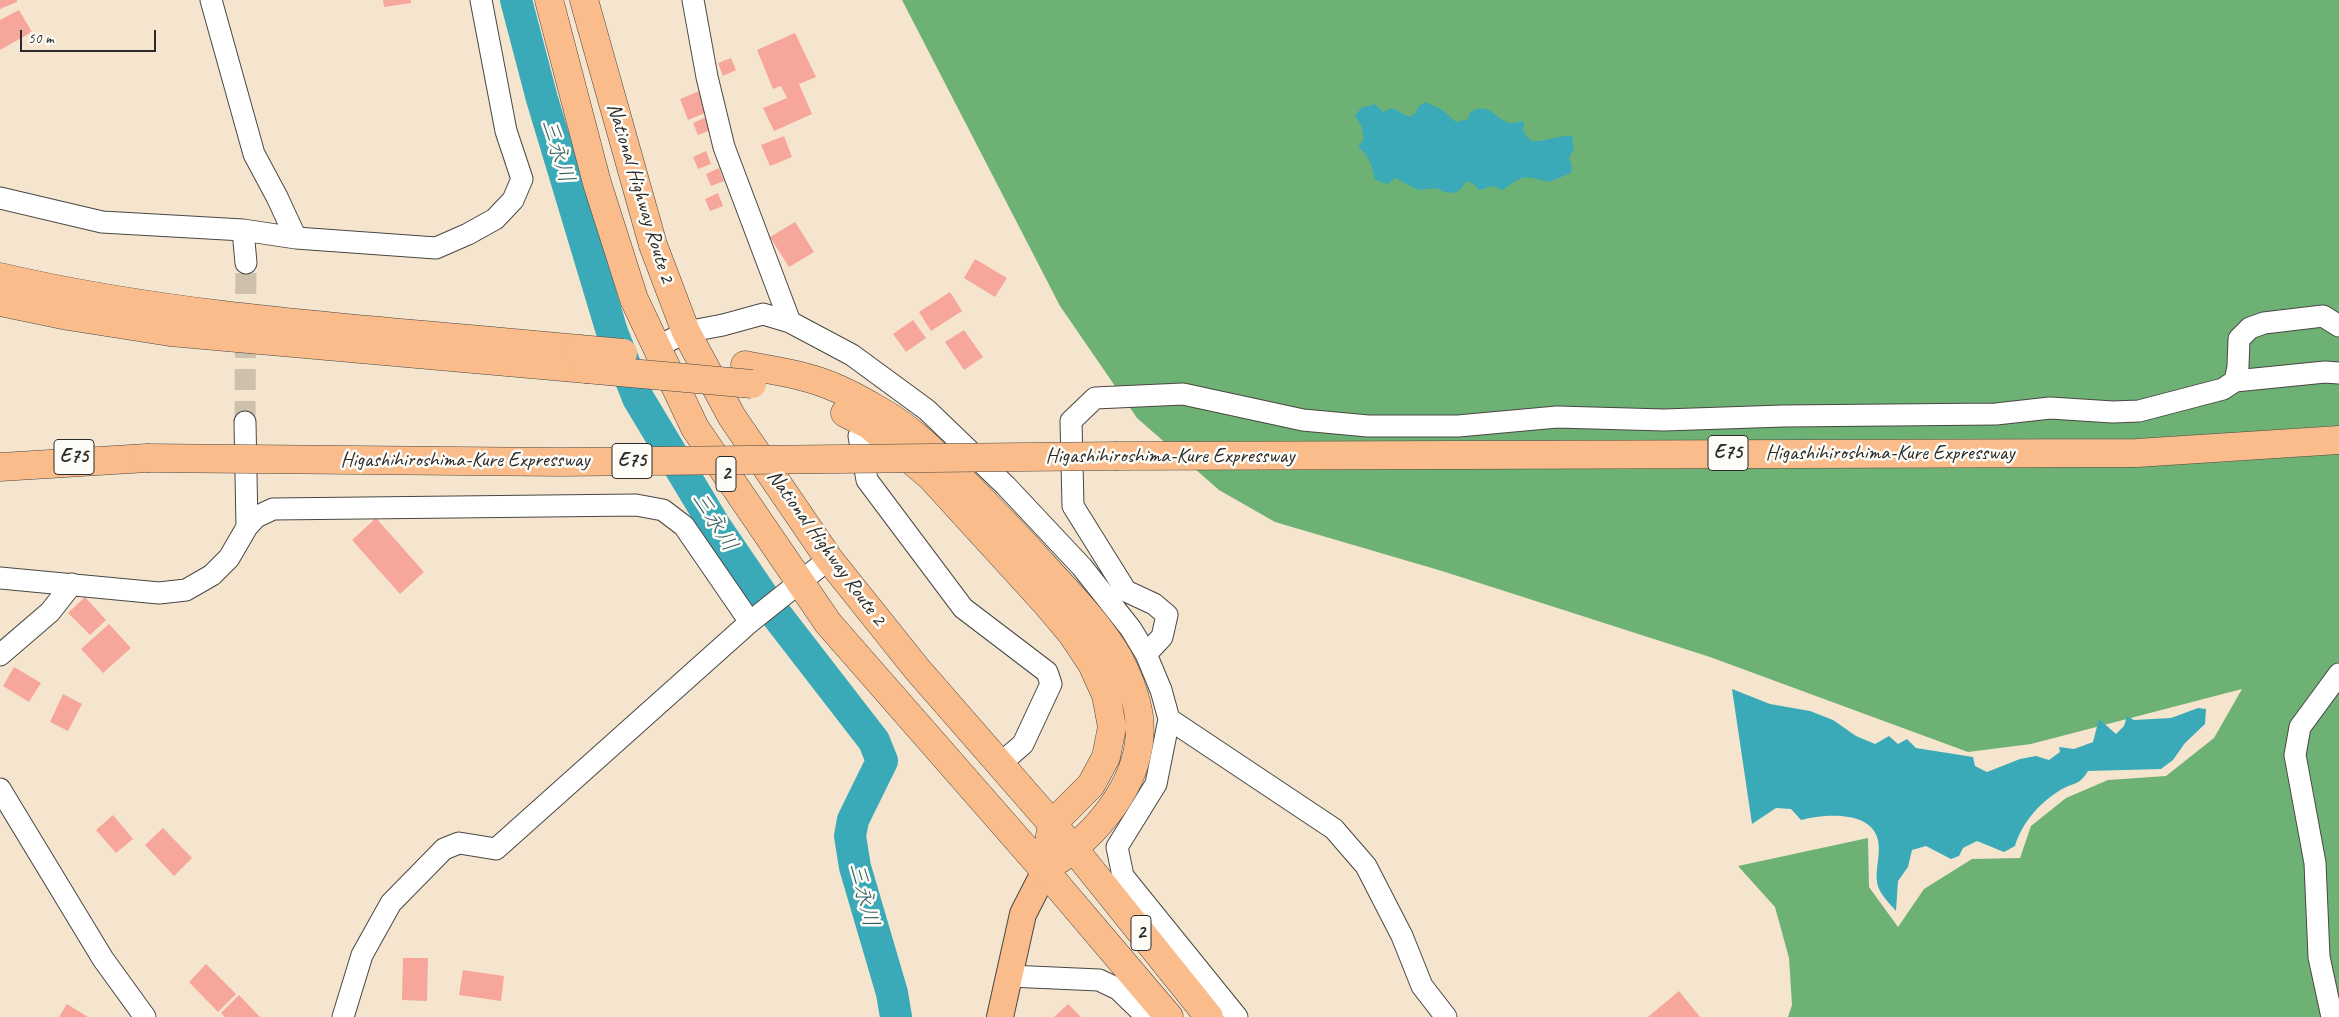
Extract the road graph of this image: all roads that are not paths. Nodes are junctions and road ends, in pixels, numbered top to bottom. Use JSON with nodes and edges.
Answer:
{"nodes":[{"id":1,"x":211,"y":0,"type":"edge"},
{"id":2,"x":481,"y":0,"type":"edge"},
{"id":3,"x":549,"y":0,"type":"edge"},
{"id":4,"x":584,"y":0,"type":"edge"},
{"id":5,"x":693,"y":0,"type":"edge"},
{"id":6,"x":0,"y":198,"type":"edge"},
{"id":7,"x":242,"y":230,"type":"junction"},
{"id":8,"x":296,"y":238,"type":"junction"},
{"id":9,"x":246,"y":264,"type":"tunnel mouth"},
{"id":10,"x":0,"y":277,"type":"edge"},
{"id":11,"x":0,"y":302,"type":"edge"},
{"id":12,"x":790,"y":322,"type":"junction"},
{"id":13,"x":2339,"y":326,"type":"edge"},
{"id":14,"x":686,"y":332,"type":"junction"},
{"id":15,"x":657,"y":347,"type":"junction"},
{"id":16,"x":583,"y":359,"type":"junction"},
{"id":17,"x":861,"y":362,"type":"junction"},
{"id":18,"x":2339,"y":373,"type":"edge"},
{"id":19,"x":748,"y":375,"type":"junction"},
{"id":20,"x":2234,"y":381,"type":"junction"},
{"id":21,"x":859,"y":388,"type":"dead end"},
{"id":22,"x":245,"y":422,"type":"tunnel mouth"},
{"id":23,"x":859,"y":436,"type":"dead end"},
{"id":24,"x":2339,"y":440,"type":"edge"},
{"id":25,"x":0,"y":457,"type":"edge"},
{"id":26,"x":147,"y":458,"type":"junction"},
{"id":27,"x":0,"y":467,"type":"edge"},
{"id":28,"x":247,"y":527,"type":"junction"},
{"id":29,"x":829,"y":558,"type":"junction"},
{"id":30,"x":0,"y":578,"type":"edge"},
{"id":31,"x":800,"y":583,"type":"junction"},
{"id":32,"x":72,"y":584,"type":"junction"},
{"id":33,"x":750,"y":622,"type":"junction"},
{"id":34,"x":1146,"y":654,"type":"junction"},
{"id":35,"x":0,"y":655,"type":"edge"},
{"id":36,"x":2339,"y":674,"type":"edge"},
{"id":37,"x":1169,"y":719,"type":"junction"},
{"id":38,"x":1000,"y":764,"type":"junction"},
{"id":39,"x":0,"y":789,"type":"edge"},
{"id":40,"x":1052,"y":824,"type":"junction"},
{"id":41,"x":1074,"y":849,"type":"junction"},
{"id":42,"x":1045,"y":871,"type":"junction"},
{"id":43,"x":1170,"y":953,"type":"junction"},
{"id":44,"x":1009,"y":976,"type":"junction"},
{"id":45,"x":145,"y":1017,"type":"edge"},
{"id":46,"x":344,"y":1017,"type":"edge"},
{"id":47,"x":1000,"y":1017,"type":"edge"},
{"id":48,"x":1147,"y":1017,"type":"edge"},
{"id":49,"x":1168,"y":1017,"type":"edge"},
{"id":50,"x":1209,"y":1017,"type":"edge"},
{"id":51,"x":1237,"y":1017,"type":"edge"},
{"id":52,"x":1446,"y":1017,"type":"edge"},
{"id":53,"x":2332,"y":1017,"type":"edge"}],
"edges":[{"from":1,"to":8,"type":"street"},
{"from":2,"to":8,"type":"street"},
{"from":3,"to":15,"type":"highway","name":"National Highway Route 2","number":"2"},
{"from":4,"to":14,"type":"highway","name":"National Highway Route 2","number":"2"},
{"from":5,"to":12,"type":"street"},
{"from":6,"to":7,"type":"street"},
{"from":7,"to":8,"type":"street"},
{"from":7,"to":9,"type":"street"},
{"from":10,"to":16,"type":"highway"},
{"from":11,"to":16,"type":"highway"},
{"from":12,"to":14,"type":"street"},
{"from":12,"to":17,"type":"street"},
{"from":13,"to":20,"type":"street"},
{"from":14,"to":15,"type":"street"},
{"from":14,"to":29,"type":"highway","name":"National Highway Route 2","number":"2"},
{"from":15,"to":31,"type":"highway","name":"National Highway Route 2","number":"2"},
{"from":16,"to":19,"type":"highway","bridge":true},
{"from":17,"to":21,"type":"street"},
{"from":17,"to":34,"type":"street"},
{"from":18,"to":20,"type":"street"},
{"from":19,"to":40,"type":"highway"},
{"from":19,"to":41,"type":"highway"},
{"from":20,"to":34,"type":"street"},
{"from":22,"to":28,"type":"street"},
{"from":23,"to":38,"type":"street"},
{"from":24,"to":26,"type":"highway","name":"Higashihiroshima-Kure Expressway","number":"E75","bridge":true},
{"from":25,"to":26,"type":"highway","name":"Higashihiroshima-Kure Expressway","number":"E75"},
{"from":26,"to":27,"type":"highway"},
{"from":28,"to":32,"type":"street"},
{"from":28,"to":33,"type":"street"},
{"from":29,"to":31,"type":"street"},
{"from":29,"to":38,"type":"highway","name":"National Highway Route 2","number":"2"},
{"from":30,"to":32,"type":"street"},
{"from":31,"to":33,"type":"street"},
{"from":31,"to":42,"type":"highway","name":"National Highway Route 2","number":"2"},
{"from":32,"to":35,"type":"street"},
{"from":33,"to":46,"type":"street"},
{"from":34,"to":37,"type":"street"},
{"from":36,"to":53,"type":"street"},
{"from":37,"to":43,"type":"street"},
{"from":37,"to":52,"type":"street"},
{"from":38,"to":40,"type":"highway","name":"National Highway Route 2","number":"2"},
{"from":39,"to":45,"type":"street"},
{"from":40,"to":41,"type":"highway","name":"National Highway Route 2","number":"2"},
{"from":40,"to":42,"type":"highway"},
{"from":41,"to":42,"type":"highway"},
{"from":41,"to":43,"type":"highway","name":"National Highway Route 2","number":"2"},
{"from":42,"to":44,"type":"main road"},
{"from":42,"to":49,"type":"highway","name":"National Highway Route 2","number":"2"},
{"from":43,"to":50,"type":"highway","name":"National Highway Route 2","number":"2"},
{"from":43,"to":51,"type":"street"},
{"from":44,"to":47,"type":"main road"},
{"from":44,"to":48,"type":"street"}]}
